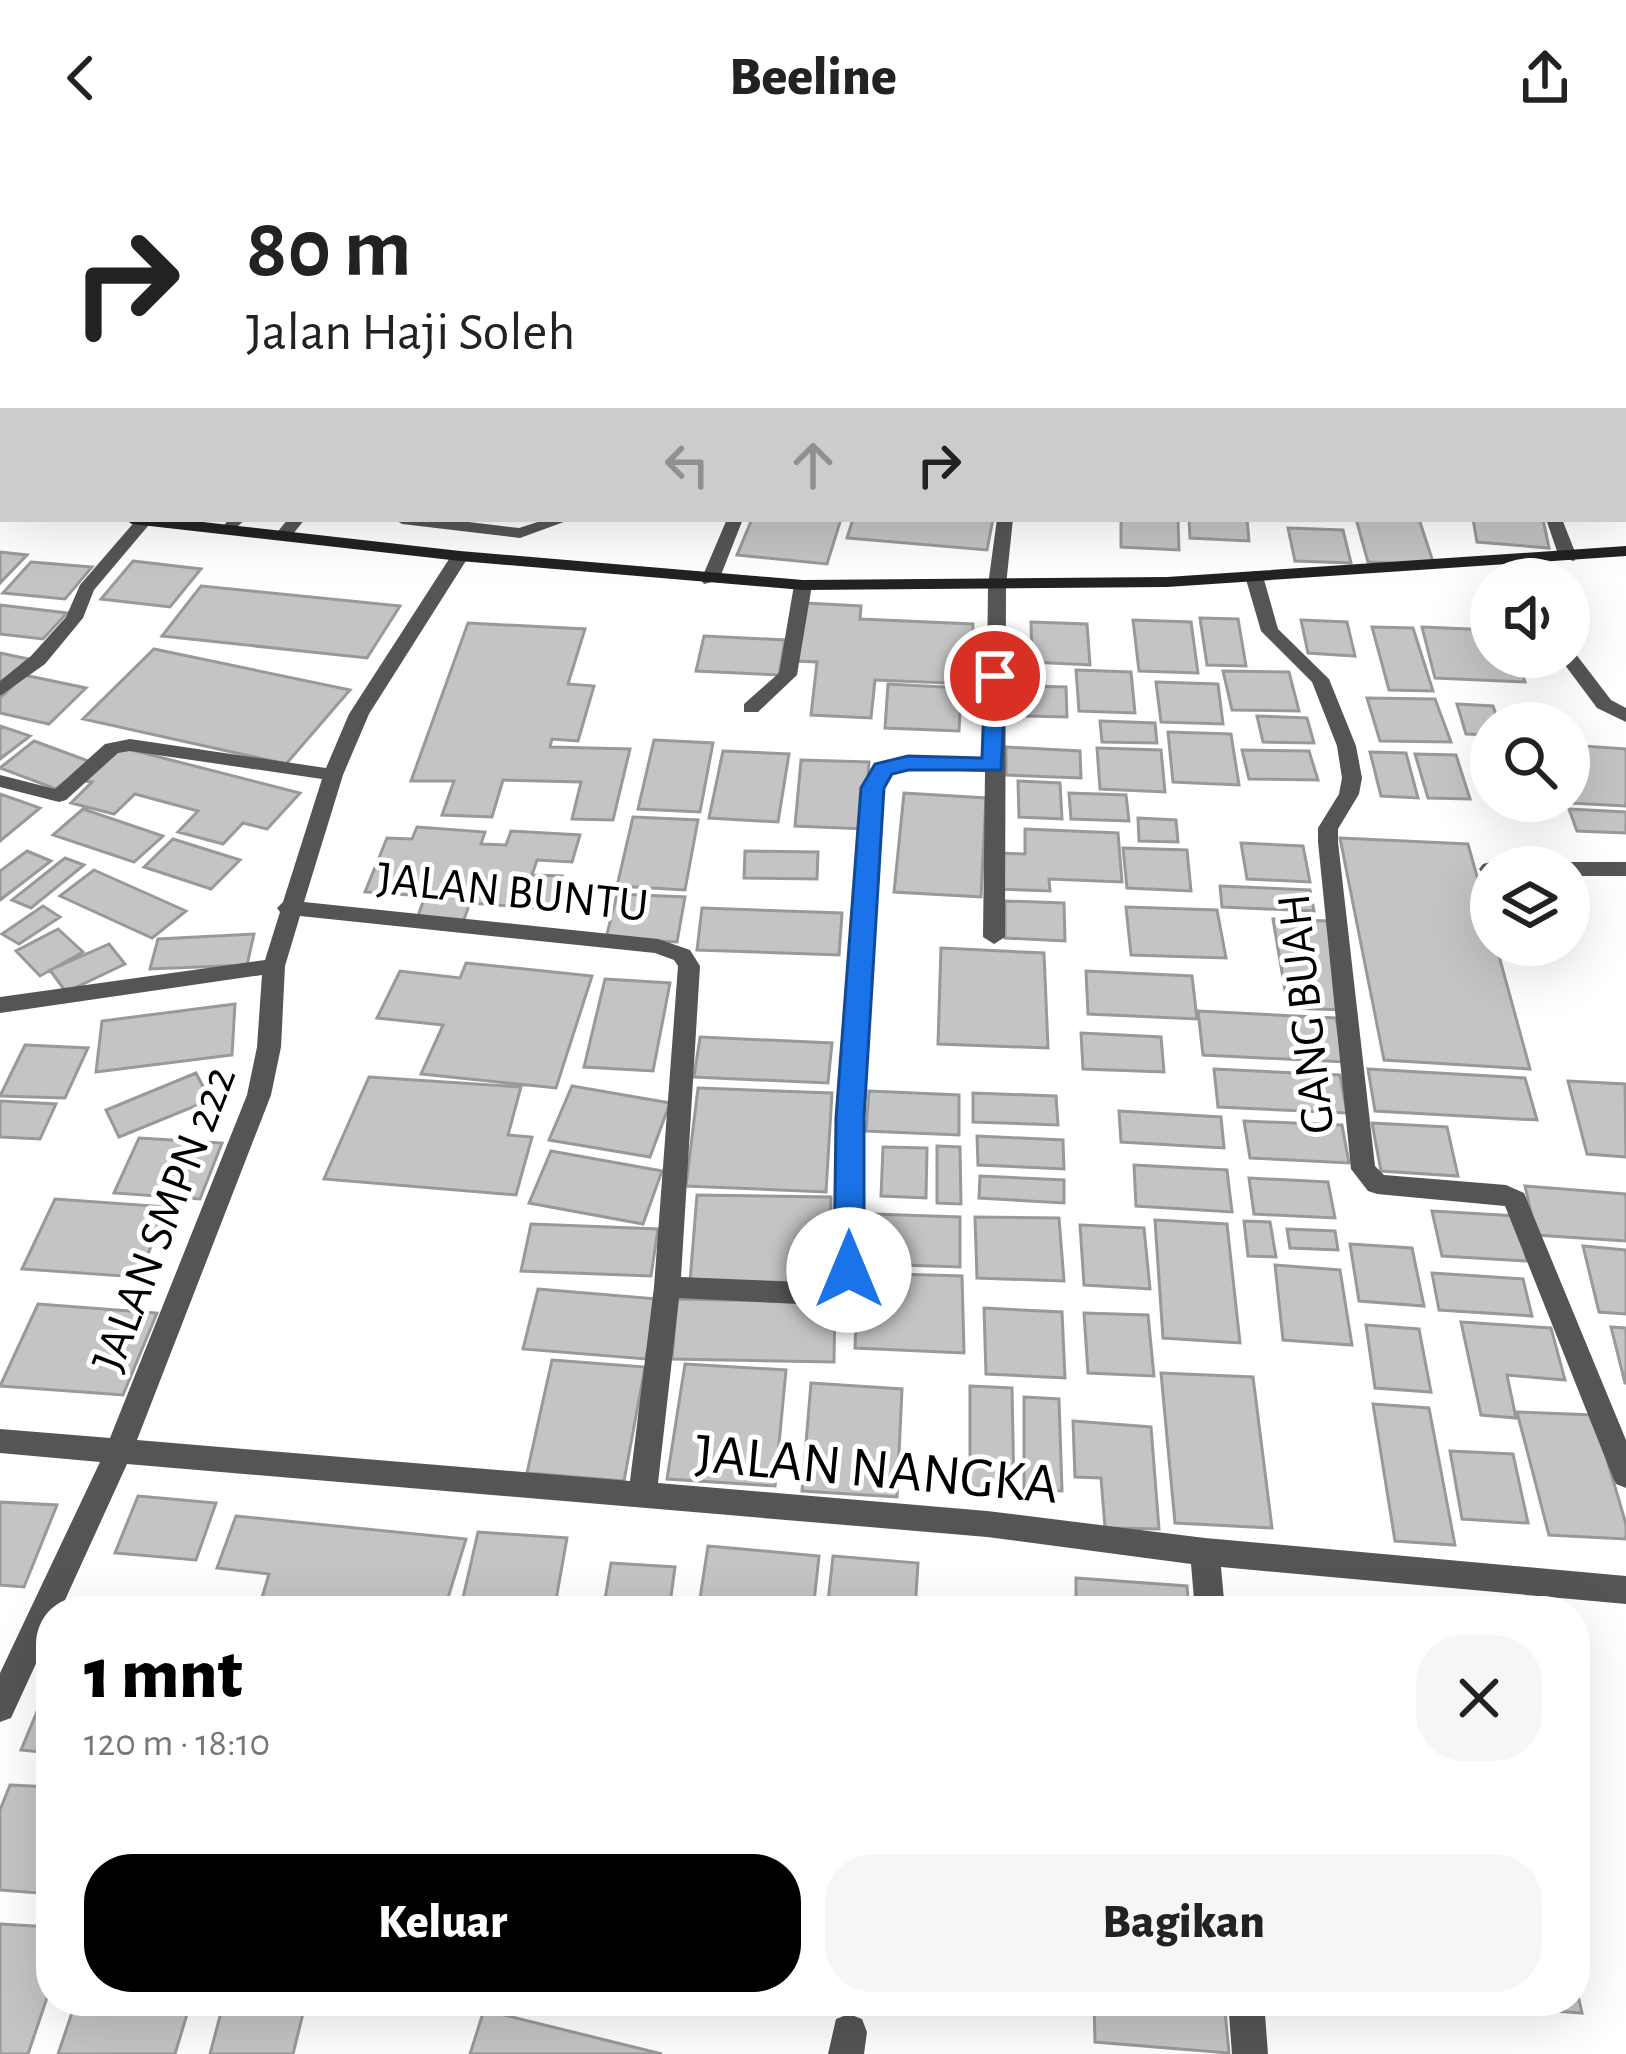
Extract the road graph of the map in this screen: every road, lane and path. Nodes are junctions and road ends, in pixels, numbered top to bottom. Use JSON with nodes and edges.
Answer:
{"nodes":[{"id":1,"x":143,"y":522,"type":"edge"},
{"id":2,"x":190,"y":522,"type":"edge"},
{"id":3,"x":294,"y":522,"type":"edge"},
{"id":4,"x":427,"y":522,"type":"edge"},
{"id":5,"x":555,"y":522,"type":"edge"},
{"id":6,"x":733,"y":522,"type":"edge"},
{"id":7,"x":1005,"y":522,"type":"edge"},
{"id":8,"x":1555,"y":522,"type":"edge"},
{"id":9,"x":234,"y":524,"type":"edge"},
{"id":10,"x":283,"y":535,"type":"junction"},
{"id":11,"x":1626,"y":551,"type":"edge"},
{"id":12,"x":460,"y":556,"type":"junction"},
{"id":13,"x":1568,"y":557,"type":"junction"},
{"id":14,"x":1254,"y":576,"type":"junction"},
{"id":15,"x":710,"y":580,"type":"junction"},
{"id":16,"x":803,"y":585,"type":"junction"},
{"id":17,"x":998,"y":585,"type":"junction"},
{"id":18,"x":1584,"y":678,"type":"edge"},
{"id":19,"x":0,"y":690,"type":"edge"},
{"id":20,"x":751,"y":708,"type":"dead end"},
{"id":21,"x":1626,"y":716,"type":"edge"},
{"id":22,"x":993,"y":766,"type":"junction"},
{"id":23,"x":333,"y":775,"type":"junction"},
{"id":24,"x":0,"y":782,"type":"edge"},
{"id":25,"x":1590,"y":869,"type":"edge"},
{"id":26,"x":1626,"y":869,"type":"edge"},
{"id":27,"x":288,"y":908,"type":"junction"},
{"id":28,"x":994,"y":937,"type":"dead end"},
{"id":29,"x":274,"y":965,"type":"junction"},
{"id":30,"x":0,"y":1005,"type":"edge"},
{"id":31,"x":667,"y":1287,"type":"junction"},
{"id":32,"x":0,"y":1441,"type":"edge"},
{"id":33,"x":118,"y":1451,"type":"junction"},
{"id":34,"x":1626,"y":1475,"type":"edge"},
{"id":35,"x":642,"y":1497,"type":"junction"},
{"id":36,"x":1204,"y":1552,"type":"junction"},
{"id":37,"x":1626,"y":1590,"type":"edge"},
{"id":38,"x":51,"y":1596,"type":"edge"},
{"id":39,"x":1208,"y":1596,"type":"edge"},
{"id":40,"x":36,"y":1629,"type":"edge"},
{"id":41,"x":0,"y":1707,"type":"edge"},
{"id":42,"x":1247,"y":2016,"type":"edge"},
{"id":43,"x":1250,"y":2054,"type":"edge"}],
"edges":[{"from":1,"to":19,"type":"street"},
{"from":2,"to":9,"type":"main road"},
{"from":3,"to":10,"type":"street"},
{"from":4,"to":5,"type":"street"},
{"from":6,"to":15,"type":"street"},
{"from":7,"to":17,"type":"street"},
{"from":8,"to":13,"type":"street"},
{"from":9,"to":10,"type":"main road"},
{"from":10,"to":12,"type":"main road"},
{"from":11,"to":13,"type":"main road"},
{"from":12,"to":15,"type":"main road"},
{"from":12,"to":23,"type":"street","name":"JALAN SMPN 222"},
{"from":13,"to":14,"type":"main road"},
{"from":14,"to":17,"type":"main road"},
{"from":14,"to":34,"type":"street","name":"GANG BUAH"},
{"from":15,"to":16,"type":"main road"},
{"from":16,"to":17,"type":"main road"},
{"from":16,"to":20,"type":"street"},
{"from":17,"to":22,"type":"street"},
{"from":18,"to":21,"type":"street"},
{"from":22,"to":28,"type":"street"},
{"from":22,"to":31,"type":"street"},
{"from":23,"to":24,"type":"street"},
{"from":23,"to":27,"type":"street","name":"JALAN SMPN 222"},
{"from":25,"to":26,"type":"street"},
{"from":27,"to":29,"type":"street","name":"JALAN SMPN 222"},
{"from":27,"to":31,"type":"street","name":"JALAN BUNTU"},
{"from":29,"to":30,"type":"street"},
{"from":29,"to":33,"type":"street","name":"JALAN SMPN 222"},
{"from":31,"to":35,"type":"street"},
{"from":32,"to":33,"type":"street","name":"JALAN NANGKA"},
{"from":33,"to":35,"type":"street","name":"JALAN NANGKA"},
{"from":33,"to":38,"type":"street","name":"JALAN SMPN 222"},
{"from":35,"to":36,"type":"street","name":"JALAN NANGKA"},
{"from":36,"to":37,"type":"street","name":"JALAN NANGKA"},
{"from":36,"to":39,"type":"street"},
{"from":40,"to":41,"type":"street","name":"JALAN SMPN 222"},
{"from":42,"to":43,"type":"street"}]}
